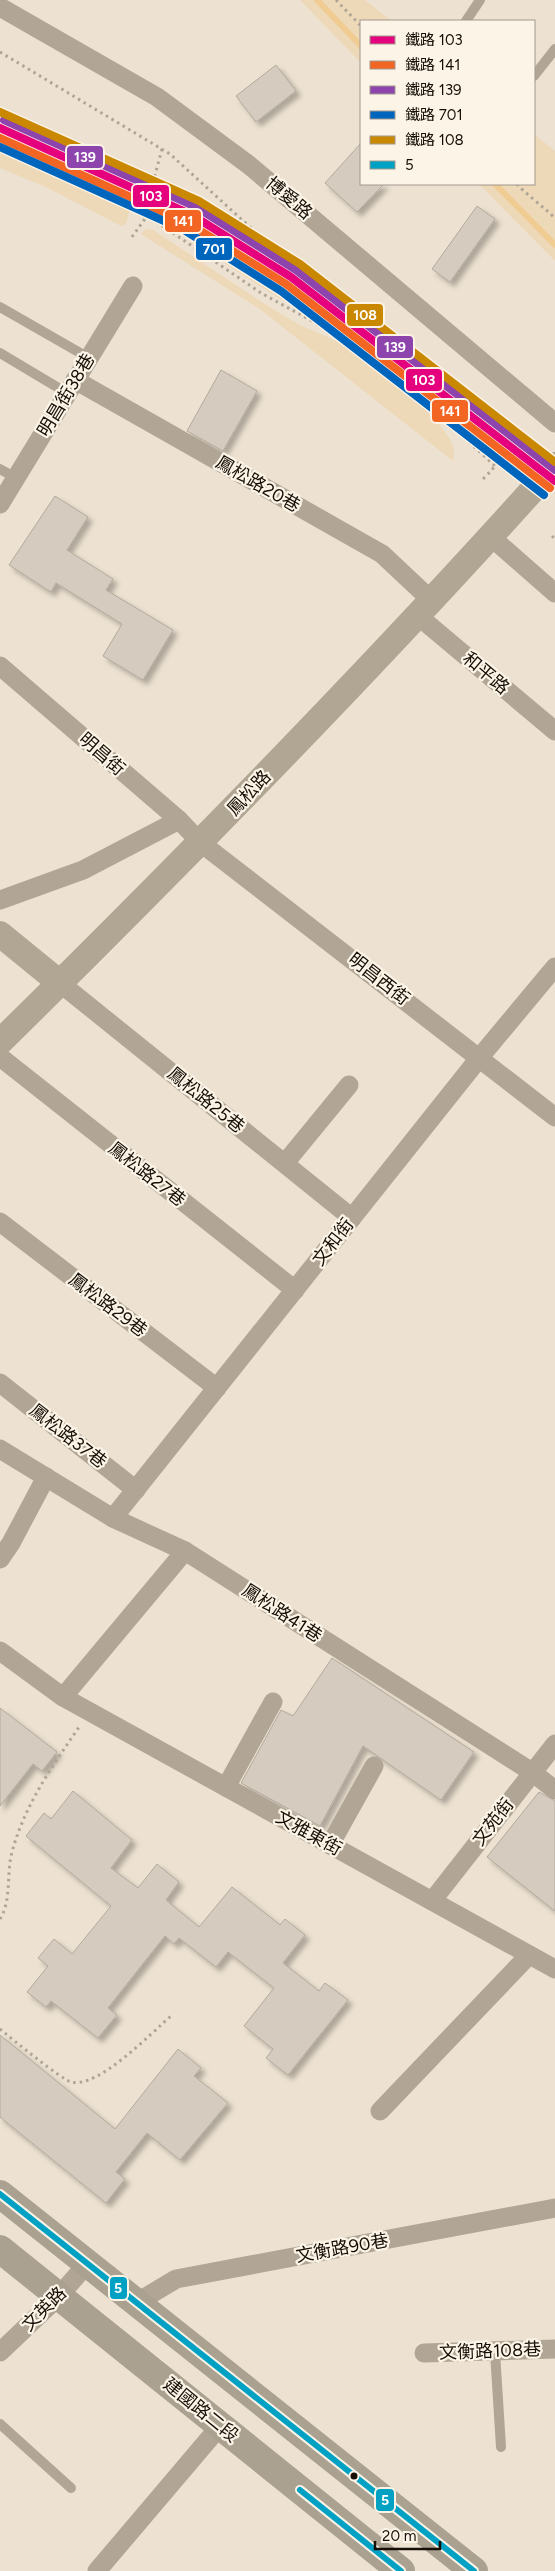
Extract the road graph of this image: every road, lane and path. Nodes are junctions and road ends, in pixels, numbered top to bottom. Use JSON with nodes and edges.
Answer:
{"nodes":[{"id":1,"x":336,"y":0,"type":"edge"},
{"id":2,"x":480,"y":0,"type":"edge"},
{"id":3,"x":0,"y":7,"type":"edge"},
{"id":4,"x":467,"y":20,"type":"edge"},
{"id":5,"x":360,"y":25,"type":"edge"},
{"id":6,"x":555,"y":50,"type":"edge"},
{"id":7,"x":0,"y":52,"type":"edge"},
{"id":8,"x":535,"y":75,"type":"edge"},
{"id":9,"x":162,"y":149,"type":"junction"},
{"id":10,"x":518,"y":185,"type":"edge"},
{"id":11,"x":149,"y":212,"type":"junction"},
{"id":12,"x":555,"y":218,"type":"edge"},
{"id":13,"x":132,"y":237,"type":"dead end"},
{"id":14,"x":133,"y":286,"type":"dead end"},
{"id":15,"x":0,"y":307,"type":"edge"},
{"id":16,"x":0,"y":353,"type":"edge"},
{"id":17,"x":89,"y":358,"type":"junction"},
{"id":18,"x":71,"y":386,"type":"junction"},
{"id":19,"x":555,"y":423,"type":"edge"},
{"id":20,"x":555,"y":465,"type":"edge"},
{"id":21,"x":495,"y":466,"type":"junction"},
{"id":22,"x":8,"y":473,"type":"edge"},
{"id":23,"x":483,"y":479,"type":"dead end"},
{"id":24,"x":0,"y":504,"type":"edge"},
{"id":25,"x":491,"y":537,"type":"junction"},
{"id":26,"x":555,"y":593,"type":"edge"},
{"id":27,"x":424,"y":608,"type":"junction"},
{"id":28,"x":0,"y":666,"type":"edge"},
{"id":29,"x":555,"y":731,"type":"edge"},
{"id":30,"x":179,"y":820,"type":"junction"},
{"id":31,"x":201,"y":843,"type":"junction"},
{"id":32,"x":0,"y":900,"type":"edge"},
{"id":33,"x":0,"y":934,"type":"edge"},
{"id":34,"x":555,"y":967,"type":"edge"},
{"id":35,"x":60,"y":983,"type":"junction"},
{"id":36,"x":0,"y":1042,"type":"edge"},
{"id":37,"x":0,"y":1057,"type":"edge"},
{"id":38,"x":480,"y":1057,"type":"junction"},
{"id":39,"x":349,"y":1085,"type":"dead end"},
{"id":40,"x":555,"y":1117,"type":"edge"},
{"id":41,"x":285,"y":1163,"type":"junction"},
{"id":42,"x":352,"y":1218,"type":"junction"},
{"id":43,"x":0,"y":1222,"type":"edge"},
{"id":44,"x":295,"y":1290,"type":"junction"},
{"id":45,"x":0,"y":1383,"type":"edge"},
{"id":46,"x":217,"y":1388,"type":"junction"},
{"id":47,"x":0,"y":1450,"type":"edge"},
{"id":48,"x":46,"y":1477,"type":"junction"},
{"id":49,"x":136,"y":1490,"type":"junction"},
{"id":50,"x":113,"y":1518,"type":"junction"},
{"id":51,"x":185,"y":1551,"type":"junction"},
{"id":52,"x":0,"y":1559,"type":"edge"},
{"id":53,"x":0,"y":1651,"type":"edge"},
{"id":54,"x":63,"y":1697,"type":"junction"},
{"id":55,"x":273,"y":1702,"type":"dead end"},
{"id":56,"x":89,"y":1712,"type":"junction"},
{"id":57,"x":555,"y":1744,"type":"edge"},
{"id":58,"x":374,"y":1766,"type":"dead end"},
{"id":59,"x":532,"y":1772,"type":"junction"},
{"id":60,"x":226,"y":1787,"type":"junction"},
{"id":61,"x":555,"y":1790,"type":"edge"},
{"id":62,"x":330,"y":1845,"type":"junction"},
{"id":63,"x":432,"y":1901,"type":"junction"},
{"id":64,"x":0,"y":1919,"type":"edge"},
{"id":65,"x":529,"y":1955,"type":"junction"},
{"id":66,"x":555,"y":1970,"type":"edge"},
{"id":67,"x":172,"y":2016,"type":"dead end"},
{"id":68,"x":0,"y":2030,"type":"edge"},
{"id":69,"x":380,"y":2110,"type":"dead end"},
{"id":70,"x":0,"y":2194,"type":"edge"},
{"id":71,"x":555,"y":2208,"type":"edge"},
{"id":72,"x":0,"y":2249,"type":"edge"},
{"id":73,"x":86,"y":2264,"type":"junction"},
{"id":74,"x":59,"y":2296,"type":"junction"},
{"id":75,"x":136,"y":2303,"type":"junction"},
{"id":76,"x":555,"y":2349,"type":"edge"},
{"id":77,"x":0,"y":2352,"type":"edge"},
{"id":78,"x":495,"y":2352,"type":"junction"},
{"id":79,"x":424,"y":2353,"type":"dead end"},
{"id":80,"x":0,"y":2424,"type":"edge"},
{"id":81,"x":220,"y":2426,"type":"junction"},
{"id":82,"x":501,"y":2447,"type":"dead end"},
{"id":83,"x":71,"y":2488,"type":"dead end"},
{"id":84,"x":97,"y":2571,"type":"edge"},
{"id":85,"x":401,"y":2571,"type":"edge"},
{"id":86,"x":474,"y":2571,"type":"edge"}],
"edges":[{"from":1,"to":5,"type":"path"},
{"from":2,"to":4,"type":"lane"},
{"from":3,"to":19,"type":"street","name":"博愛路"},
{"from":6,"to":8,"type":"lane"},
{"from":7,"to":9,"type":"path"},
{"from":9,"to":11,"type":"path"},
{"from":9,"to":21,"type":"path"},
{"from":10,"to":12,"type":"path"},
{"from":11,"to":13,"type":"path"},
{"from":11,"to":21,"type":"path"},
{"from":14,"to":17,"type":"street","name":"明昌街38巷"},
{"from":15,"to":17,"type":"lane"},
{"from":16,"to":18,"type":"lane"},
{"from":17,"to":18,"type":"street","name":"明昌街38巷"},
{"from":18,"to":22,"type":"street","name":"明昌街38巷"},
{"from":18,"to":27,"type":"street","name":"鳳松路20巷"},
{"from":20,"to":25,"type":"street","name":"鳳松路"},
{"from":21,"to":23,"type":"path"},
{"from":22,"to":24,"type":"street","name":"明昌街38巷"},
{"from":25,"to":26,"type":"street"},
{"from":25,"to":27,"type":"street","name":"鳳松路"},
{"from":27,"to":29,"type":"street","name":"和平路"},
{"from":27,"to":31,"type":"street","name":"鳳松路"},
{"from":28,"to":30,"type":"street","name":"明昌街"},
{"from":30,"to":31,"type":"street","name":"明昌街"},
{"from":30,"to":32,"type":"street"},
{"from":31,"to":35,"type":"street","name":"鳳松路"},
{"from":31,"to":38,"type":"street","name":"明昌西街"},
{"from":33,"to":35,"type":"street"},
{"from":34,"to":38,"type":"street","name":"文和街"},
{"from":35,"to":36,"type":"street","name":"鳳松路"},
{"from":35,"to":41,"type":"street","name":"鳳松路25巷"},
{"from":37,"to":44,"type":"street","name":"鳳松路27巷"},
{"from":38,"to":40,"type":"street","name":"明昌西街"},
{"from":38,"to":42,"type":"street","name":"文和街"},
{"from":39,"to":41,"type":"street"},
{"from":41,"to":42,"type":"street","name":"鳳松路25巷"},
{"from":42,"to":44,"type":"street","name":"文和街"},
{"from":43,"to":46,"type":"street","name":"鳳松路29巷"},
{"from":44,"to":46,"type":"street","name":"文和街"},
{"from":45,"to":49,"type":"street","name":"鳳松路37巷"},
{"from":46,"to":49,"type":"street","name":"文和街"},
{"from":47,"to":48,"type":"street","name":"鳳松路41巷"},
{"from":48,"to":50,"type":"street","name":"鳳松路41巷"},
{"from":48,"to":52,"type":"street"},
{"from":49,"to":50,"type":"street","name":"文和街"},
{"from":50,"to":51,"type":"street","name":"鳳松路41巷"},
{"from":51,"to":54,"type":"street"},
{"from":51,"to":59,"type":"street","name":"鳳松路41巷"},
{"from":53,"to":54,"type":"street","name":"文雅東街"},
{"from":54,"to":56,"type":"street","name":"文雅東街"},
{"from":55,"to":60,"type":"street"},
{"from":56,"to":60,"type":"street","name":"文雅東街"},
{"from":56,"to":64,"type":"path"},
{"from":57,"to":59,"type":"street","name":"文苑街"},
{"from":58,"to":62,"type":"street"},
{"from":59,"to":61,"type":"street","name":"鳳松路41巷"},
{"from":59,"to":63,"type":"street","name":"文苑街"},
{"from":60,"to":62,"type":"street","name":"文雅東街"},
{"from":62,"to":63,"type":"street","name":"文雅東街"},
{"from":63,"to":65,"type":"street","name":"文雅東街"},
{"from":65,"to":66,"type":"street","name":"文雅東街"},
{"from":65,"to":69,"type":"street"},
{"from":67,"to":68,"type":"path"},
{"from":70,"to":73,"type":"main road"},
{"from":71,"to":75,"type":"street","name":"文衡路90巷"},
{"from":72,"to":74,"type":"main road","name":"建國路二段"},
{"from":73,"to":74,"type":"street","name":"文英路"},
{"from":73,"to":75,"type":"main road"},
{"from":74,"to":77,"type":"street","name":"文英路"},
{"from":74,"to":81,"type":"main road","name":"建國路二段"},
{"from":75,"to":86,"type":"main road"},
{"from":76,"to":78,"type":"street","name":"文衡路108巷"},
{"from":78,"to":79,"type":"street","name":"文衡路108巷"},
{"from":78,"to":82,"type":"lane"},
{"from":80,"to":83,"type":"lane"},
{"from":81,"to":84,"type":"street"},
{"from":81,"to":85,"type":"main road","name":"建國路二段"}]}
